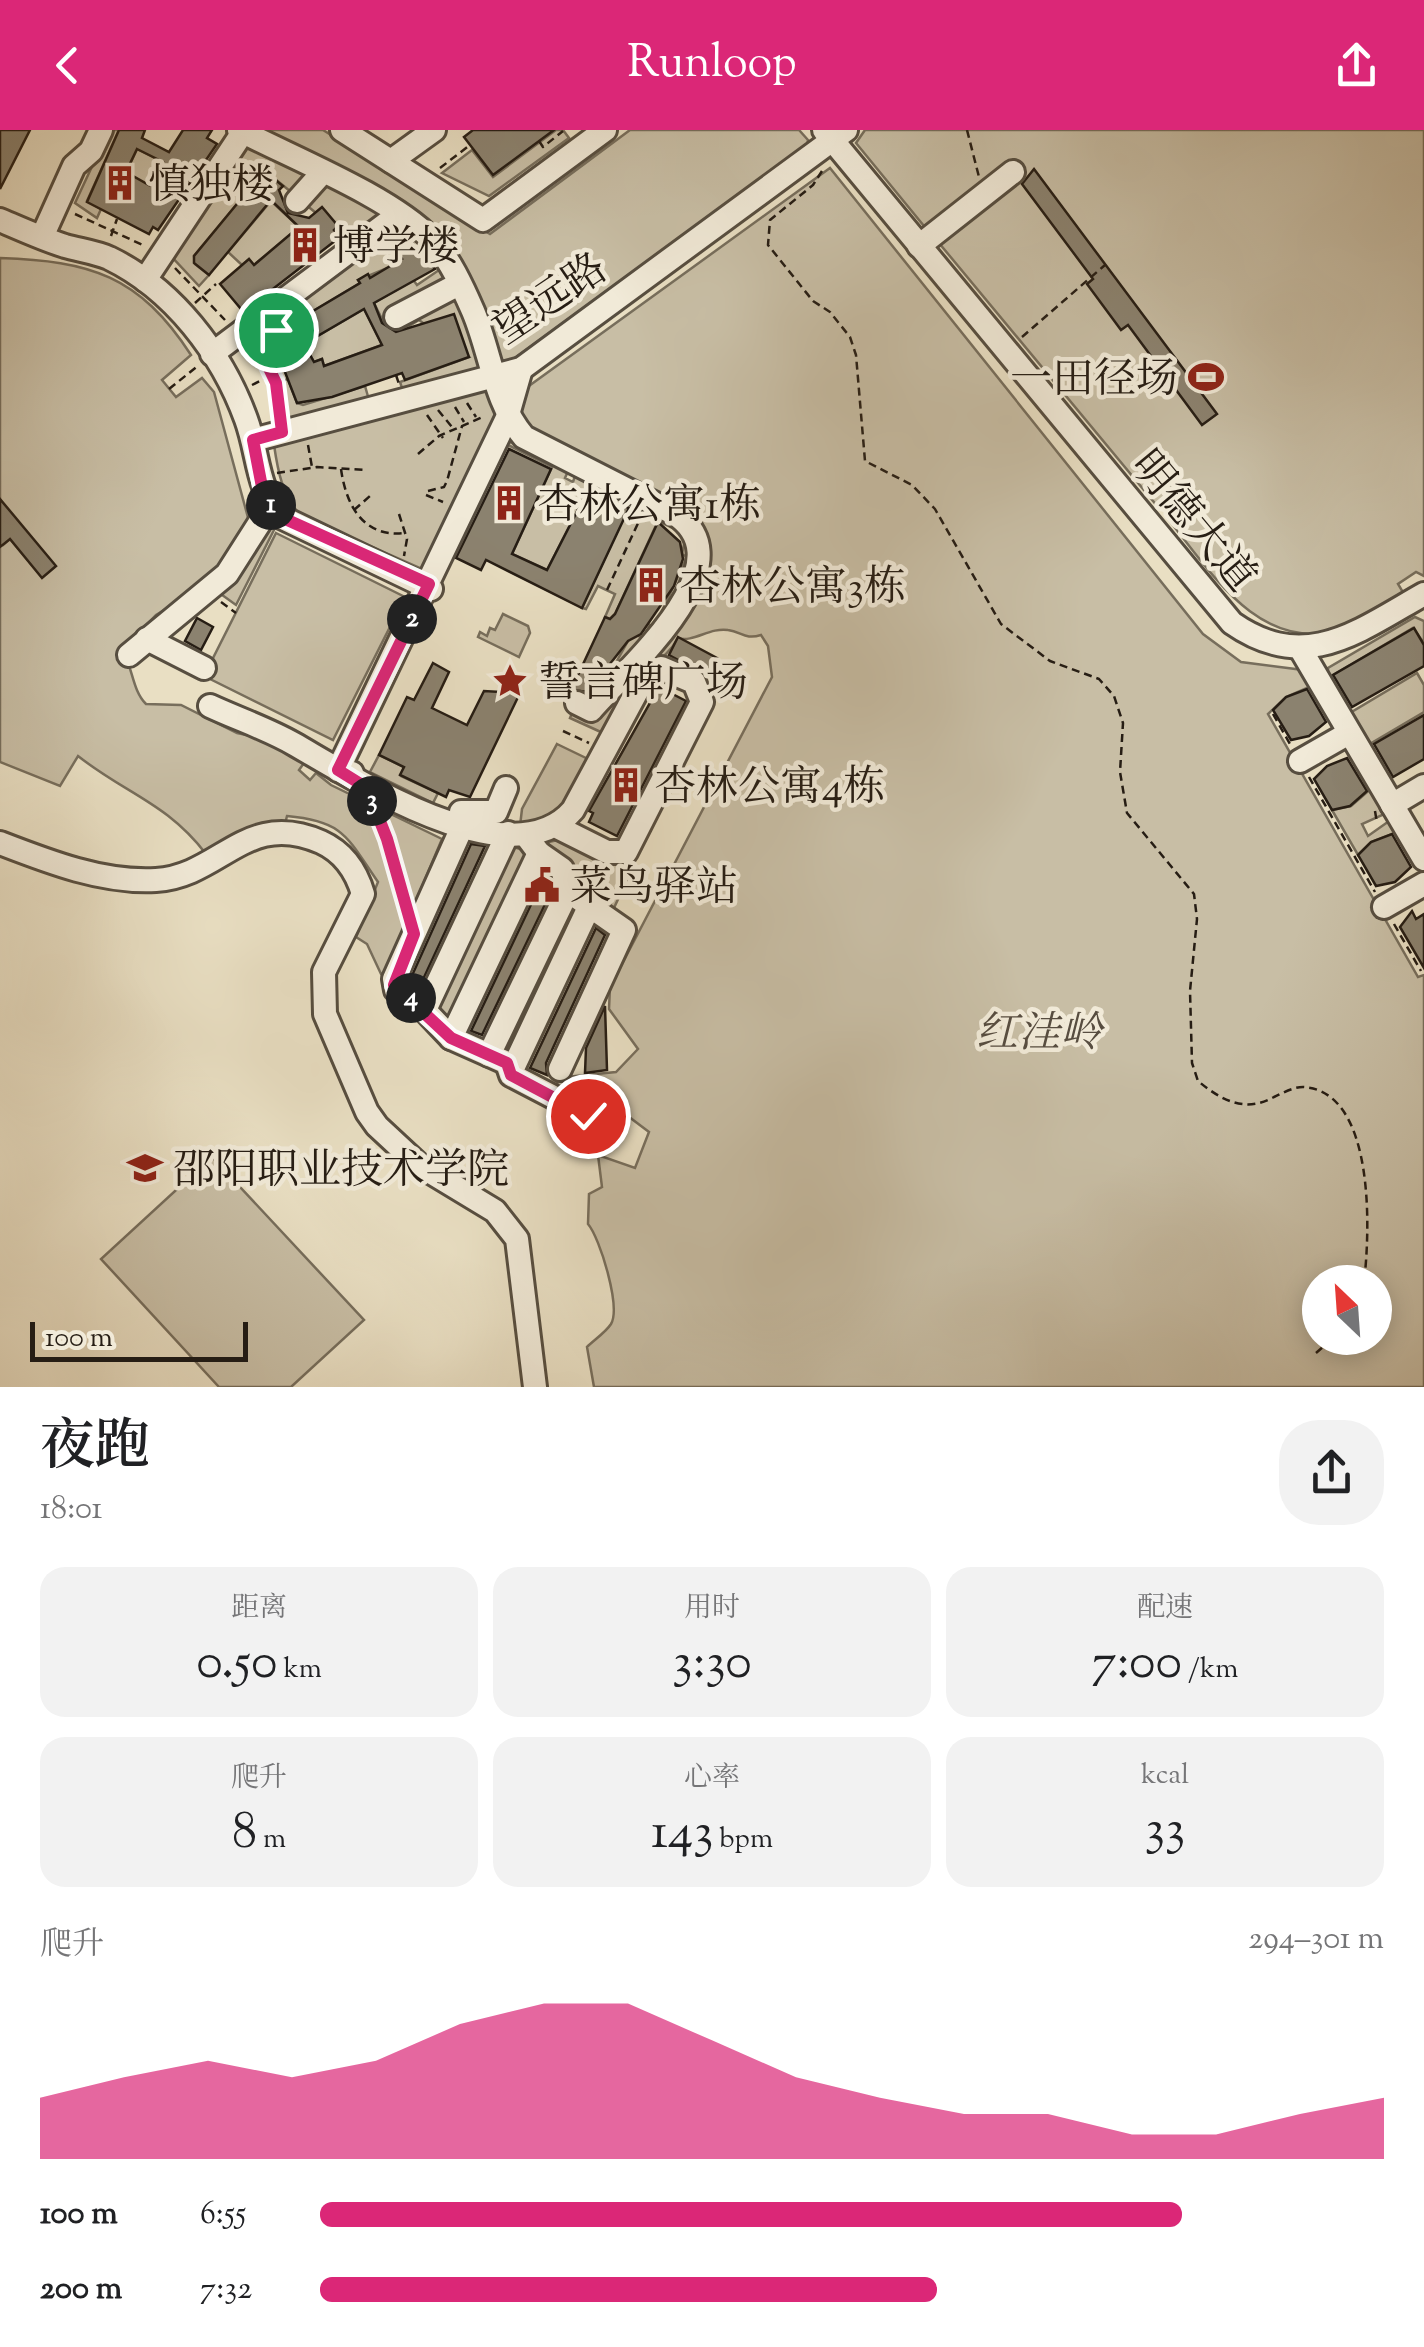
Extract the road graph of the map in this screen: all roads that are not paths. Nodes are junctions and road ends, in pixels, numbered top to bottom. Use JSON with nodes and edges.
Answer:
{"nodes":[{"id":1,"x":100,"y":130,"type":"edge"},
{"id":2,"x":342,"y":130,"type":"edge"},
{"id":3,"x":434,"y":130,"type":"edge"},
{"id":4,"x":605,"y":130,"type":"edge"},
{"id":5,"x":241,"y":131,"type":"edge"},
{"id":6,"x":834,"y":133,"type":"edge"},
{"id":7,"x":391,"y":161,"type":"junction"},
{"id":8,"x":1012,"y":172,"type":"dead end"},
{"id":9,"x":322,"y":173,"type":"junction"},
{"id":10,"x":297,"y":202,"type":"dead end"},
{"id":11,"x":399,"y":214,"type":"junction"},
{"id":12,"x":0,"y":220,"type":"edge"},
{"id":13,"x":42,"y":237,"type":"junction"},
{"id":14,"x":919,"y":246,"type":"junction"},
{"id":15,"x":145,"y":280,"type":"junction"},
{"id":16,"x":459,"y":284,"type":"junction"},
{"id":17,"x":396,"y":317,"type":"dead end"},
{"id":18,"x":212,"y":354,"type":"junction"},
{"id":19,"x":521,"y":368,"type":"junction"},
{"id":20,"x":494,"y":376,"type":"junction"},
{"id":21,"x":499,"y":416,"type":"junction"},
{"id":22,"x":253,"y":440,"type":"junction"},
{"id":23,"x":271,"y":506,"type":"junction"},
{"id":24,"x":430,"y":586,"type":"junction"},
{"id":25,"x":1424,"y":594,"type":"edge"},
{"id":26,"x":1300,"y":648,"type":"junction"},
{"id":27,"x":204,"y":668,"type":"dead end"},
{"id":28,"x":577,"y":703,"type":"dead end"},
{"id":29,"x":210,"y":706,"type":"dead end"},
{"id":30,"x":1349,"y":732,"type":"junction"},
{"id":31,"x":1300,"y":761,"type":"road end"},
{"id":32,"x":338,"y":770,"type":"junction"},
{"id":33,"x":1424,"y":786,"type":"edge"},
{"id":34,"x":506,"y":788,"type":"dead end"},
{"id":35,"x":1388,"y":814,"type":"junction"},
{"id":36,"x":464,"y":824,"type":"junction"},
{"id":37,"x":556,"y":827,"type":"junction"},
{"id":38,"x":525,"y":841,"type":"junction"},
{"id":39,"x":0,"y":843,"type":"edge"},
{"id":40,"x":1424,"y":860,"type":"edge"},
{"id":41,"x":1424,"y":884,"type":"edge"},
{"id":42,"x":568,"y":891,"type":"junction"},
{"id":43,"x":590,"y":906,"type":"junction"},
{"id":44,"x":1384,"y":907,"type":"road end"},
{"id":45,"x":425,"y":1010,"type":"junction"},
{"id":46,"x":451,"y":1038,"type":"junction"},
{"id":47,"x":498,"y":1059,"type":"junction"},
{"id":48,"x":560,"y":1069,"type":"dead end"},
{"id":49,"x":588,"y":1116,"type":"dead end"},
{"id":50,"x":534,"y":1387,"type":"edge"}],
"edges":[{"from":1,"to":13,"type":"street"},
{"from":2,"to":7,"type":"street"},
{"from":3,"to":7,"type":"street"},
{"from":4,"to":7,"type":"street"},
{"from":5,"to":9,"type":"street"},
{"from":5,"to":15,"type":"street"},
{"from":6,"to":14,"type":"street","name":"明德大道"},
{"from":6,"to":19,"type":"street","name":"望远路"},
{"from":8,"to":14,"type":"street"},
{"from":9,"to":10,"type":"street"},
{"from":9,"to":11,"type":"street"},
{"from":11,"to":16,"type":"street"},
{"from":11,"to":18,"type":"street"},
{"from":12,"to":13,"type":"street"},
{"from":13,"to":15,"type":"street"},
{"from":14,"to":26,"type":"street","name":"明德大道"},
{"from":15,"to":18,"type":"street"},
{"from":16,"to":17,"type":"street"},
{"from":16,"to":20,"type":"street"},
{"from":18,"to":22,"type":"street"},
{"from":19,"to":20,"type":"street","name":"望远路"},
{"from":19,"to":21,"type":"street"},
{"from":20,"to":21,"type":"street"},
{"from":20,"to":22,"type":"street","name":"望远路"},
{"from":21,"to":24,"type":"street"},
{"from":21,"to":28,"type":"street"},
{"from":22,"to":23,"type":"street"},
{"from":23,"to":24,"type":"street"},
{"from":23,"to":27,"type":"street"},
{"from":24,"to":32,"type":"street"},
{"from":25,"to":26,"type":"street"},
{"from":26,"to":30,"type":"street"},
{"from":29,"to":32,"type":"street"},
{"from":30,"to":31,"type":"street"},
{"from":30,"to":35,"type":"street"},
{"from":32,"to":34,"type":"street"},
{"from":32,"to":36,"type":"street"},
{"from":33,"to":35,"type":"street"},
{"from":35,"to":40,"type":"street"},
{"from":36,"to":38,"type":"street"},
{"from":36,"to":45,"type":"street"},
{"from":37,"to":37,"type":"street"},
{"from":37,"to":38,"type":"street"},
{"from":38,"to":42,"type":"street"},
{"from":38,"to":45,"type":"street"},
{"from":38,"to":46,"type":"street"},
{"from":39,"to":50,"type":"street"},
{"from":41,"to":44,"type":"street"},
{"from":42,"to":43,"type":"street"},
{"from":42,"to":47,"type":"street"},
{"from":43,"to":47,"type":"street"},
{"from":43,"to":48,"type":"street"},
{"from":45,"to":46,"type":"street"},
{"from":46,"to":47,"type":"street"},
{"from":47,"to":49,"type":"street"}]}
